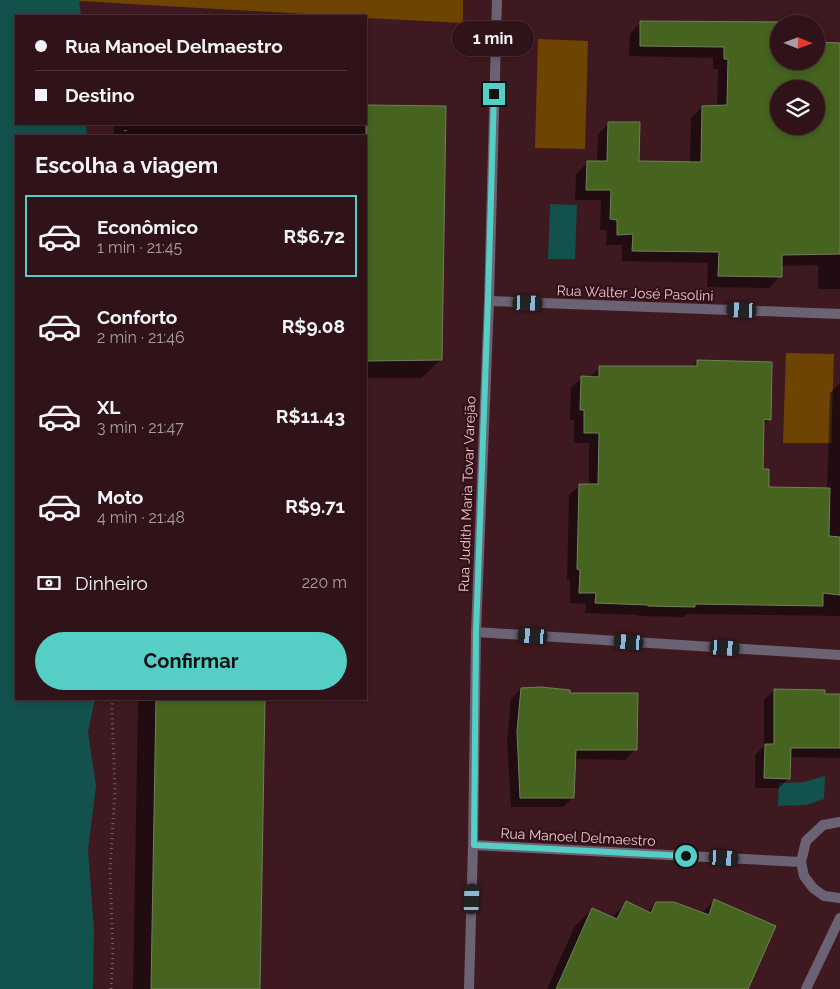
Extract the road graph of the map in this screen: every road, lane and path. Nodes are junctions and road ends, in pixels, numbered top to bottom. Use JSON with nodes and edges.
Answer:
{"nodes":[{"id":1,"x":497,"y":0,"type":"edge"},
{"id":2,"x":488,"y":301,"type":"junction"},
{"id":3,"x":840,"y":314,"type":"edge"},
{"id":4,"x":476,"y":632,"type":"junction"},
{"id":5,"x":840,"y":656,"type":"edge"},
{"id":6,"x":113,"y":700,"type":"edge"},
{"id":7,"x":840,"y":822,"type":"edge"},
{"id":8,"x":474,"y":845,"type":"junction"},
{"id":9,"x":801,"y":862,"type":"junction"},
{"id":10,"x":840,"y":898,"type":"edge"},
{"id":11,"x":840,"y":918,"type":"edge"},
{"id":12,"x":111,"y":989,"type":"edge"},
{"id":13,"x":469,"y":989,"type":"edge"},
{"id":14,"x":806,"y":989,"type":"edge"}],
"edges":[{"from":1,"to":2,"type":"street","name":"Rua Judith Maria Tovar Varejão"},
{"from":2,"to":3,"type":"street","name":"Rua Walter José Pasolini"},
{"from":2,"to":4,"type":"street","name":"Rua Judith Maria Tovar Varejão"},
{"from":4,"to":5,"type":"street"},
{"from":4,"to":8,"type":"street","name":"Rua Judith Maria Tovar Varejão"},
{"from":6,"to":12,"type":"path"},
{"from":7,"to":9,"type":"street"},
{"from":8,"to":9,"type":"street","name":"Rua Manoel Delmaestro"},
{"from":8,"to":13,"type":"street","name":"Rua Judith Maria Tovar Varejão"},
{"from":9,"to":10,"type":"street"},
{"from":11,"to":14,"type":"street"}]}
